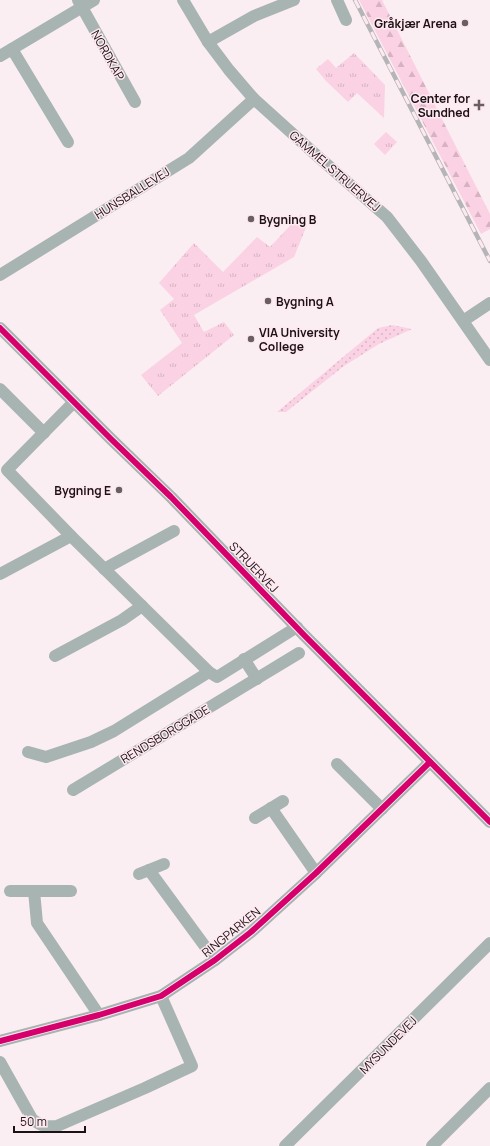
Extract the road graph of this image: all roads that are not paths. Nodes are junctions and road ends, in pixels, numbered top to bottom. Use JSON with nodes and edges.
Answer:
{"nodes":[{"id":1,"x":94,"y":0,"type":"edge"},
{"id":2,"x":183,"y":0,"type":"edge"},
{"id":3,"x":294,"y":0,"type":"edge"},
{"id":4,"x":337,"y":0,"type":"edge"},
{"id":5,"x":80,"y":4,"type":"edge"},
{"id":6,"x":346,"y":20,"type":"dead end"},
{"id":7,"x":208,"y":42,"type":"junction"},
{"id":8,"x":12,"y":48,"type":"junction"},
{"id":9,"x":0,"y":56,"type":"edge"},
{"id":10,"x":254,"y":99,"type":"junction"},
{"id":11,"x":135,"y":102,"type":"dead end"},
{"id":12,"x":68,"y":142,"type":"dead end"},
{"id":13,"x":0,"y":275,"type":"edge"},
{"id":14,"x":490,"y":303,"type":"edge"},
{"id":15,"x":463,"y":321,"type":"junction"},
{"id":16,"x":0,"y":328,"type":"edge"},
{"id":17,"x":490,"y":360,"type":"edge"},
{"id":18,"x":0,"y":389,"type":"edge"},
{"id":19,"x":74,"y":402,"type":"junction"},
{"id":20,"x":44,"y":433,"type":"junction"},
{"id":21,"x":4,"y":472,"type":"edge"},
{"id":22,"x":174,"y":531,"type":"dead end"},
{"id":23,"x":70,"y":536,"type":"junction"},
{"id":24,"x":104,"y":569,"type":"junction"},
{"id":25,"x":0,"y":574,"type":"edge"},
{"id":26,"x":142,"y":606,"type":"junction"},
{"id":27,"x":297,"y":627,"type":"junction"},
{"id":28,"x":299,"y":653,"type":"dead end"},
{"id":29,"x":55,"y":656,"type":"dead end"},
{"id":30,"x":244,"y":659,"type":"junction"},
{"id":31,"x":210,"y":672,"type":"junction"},
{"id":32,"x":257,"y":679,"type":"junction"},
{"id":33,"x":28,"y":752,"type":"dead end"},
{"id":34,"x":430,"y":762,"type":"junction"},
{"id":35,"x":337,"y":764,"type":"dead end"},
{"id":36,"x":73,"y":790,"type":"dead end"},
{"id":37,"x":283,"y":801,"type":"dead end"},
{"id":38,"x":271,"y":808,"type":"junction"},
{"id":39,"x":382,"y":809,"type":"junction"},
{"id":40,"x":255,"y":818,"type":"dead end"},
{"id":41,"x":490,"y":822,"type":"edge"},
{"id":42,"x":164,"y":864,"type":"dead end"},
{"id":43,"x":316,"y":873,"type":"junction"},
{"id":44,"x":10,"y":891,"type":"dead end"},
{"id":45,"x":34,"y":891,"type":"junction"},
{"id":46,"x":71,"y":891,"type":"dead end"},
{"id":47,"x":490,"y":943,"type":"edge"},
{"id":48,"x":215,"y":960,"type":"junction"},
{"id":49,"x":161,"y":996,"type":"junction"},
{"id":50,"x":99,"y":1015,"type":"junction"},
{"id":51,"x":0,"y":1041,"type":"edge"},
{"id":52,"x":0,"y":1062,"type":"edge"},
{"id":53,"x":490,"y":1088,"type":"edge"},
{"id":54,"x":291,"y":1144,"type":"edge"},
{"id":55,"x":432,"y":1146,"type":"edge"}],
"edges":[{"from":1,"to":5,"type":"street"},
{"from":2,"to":7,"type":"street","name":"GAMMEL STRUERVEJ"},
{"from":3,"to":7,"type":"street"},
{"from":4,"to":6,"type":"street"},
{"from":5,"to":8,"type":"street"},
{"from":5,"to":11,"type":"street","name":"NORDKAP"},
{"from":7,"to":10,"type":"street","name":"GAMMEL STRUERVEJ"},
{"from":8,"to":9,"type":"street"},
{"from":8,"to":12,"type":"street"},
{"from":10,"to":13,"type":"street","name":"HUNSBALLEVEJ"},
{"from":10,"to":15,"type":"street","name":"GAMMEL STRUERVEJ"},
{"from":14,"to":15,"type":"street"},
{"from":15,"to":17,"type":"street","name":"GAMMEL STRUERVEJ"},
{"from":16,"to":19,"type":"street","name":"STRUERVEJ"},
{"from":18,"to":20,"type":"street"},
{"from":19,"to":20,"type":"street"},
{"from":19,"to":27,"type":"street","name":"STRUERVEJ"},
{"from":20,"to":21,"type":"street"},
{"from":21,"to":23,"type":"street"},
{"from":22,"to":24,"type":"street"},
{"from":23,"to":24,"type":"street"},
{"from":23,"to":25,"type":"street"},
{"from":24,"to":26,"type":"street"},
{"from":26,"to":29,"type":"street"},
{"from":26,"to":31,"type":"street"},
{"from":27,"to":30,"type":"street"},
{"from":27,"to":34,"type":"street","name":"STRUERVEJ"},
{"from":28,"to":32,"type":"street","name":"RENDSBORGGADE"},
{"from":30,"to":31,"type":"street"},
{"from":30,"to":32,"type":"street"},
{"from":31,"to":33,"type":"street"},
{"from":32,"to":36,"type":"street","name":"RENDSBORGGADE"},
{"from":34,"to":39,"type":"street","name":"RINGPARKEN"},
{"from":34,"to":41,"type":"street","name":"STRUERVEJ"},
{"from":35,"to":39,"type":"street"},
{"from":37,"to":38,"type":"street"},
{"from":38,"to":40,"type":"street"},
{"from":38,"to":43,"type":"street"},
{"from":39,"to":43,"type":"street","name":"RINGPARKEN"},
{"from":42,"to":48,"type":"street","name":"RINGPARKEN"},
{"from":43,"to":48,"type":"street","name":"RINGPARKEN"},
{"from":44,"to":45,"type":"street"},
{"from":45,"to":46,"type":"street"},
{"from":45,"to":50,"type":"street"},
{"from":47,"to":54,"type":"street","name":"MYSUNDEVEJ"},
{"from":48,"to":49,"type":"street","name":"RINGPARKEN"},
{"from":49,"to":50,"type":"street","name":"RINGPARKEN"},
{"from":49,"to":52,"type":"street"},
{"from":50,"to":51,"type":"street","name":"RINGPARKEN"},
{"from":53,"to":55,"type":"street"}]}
